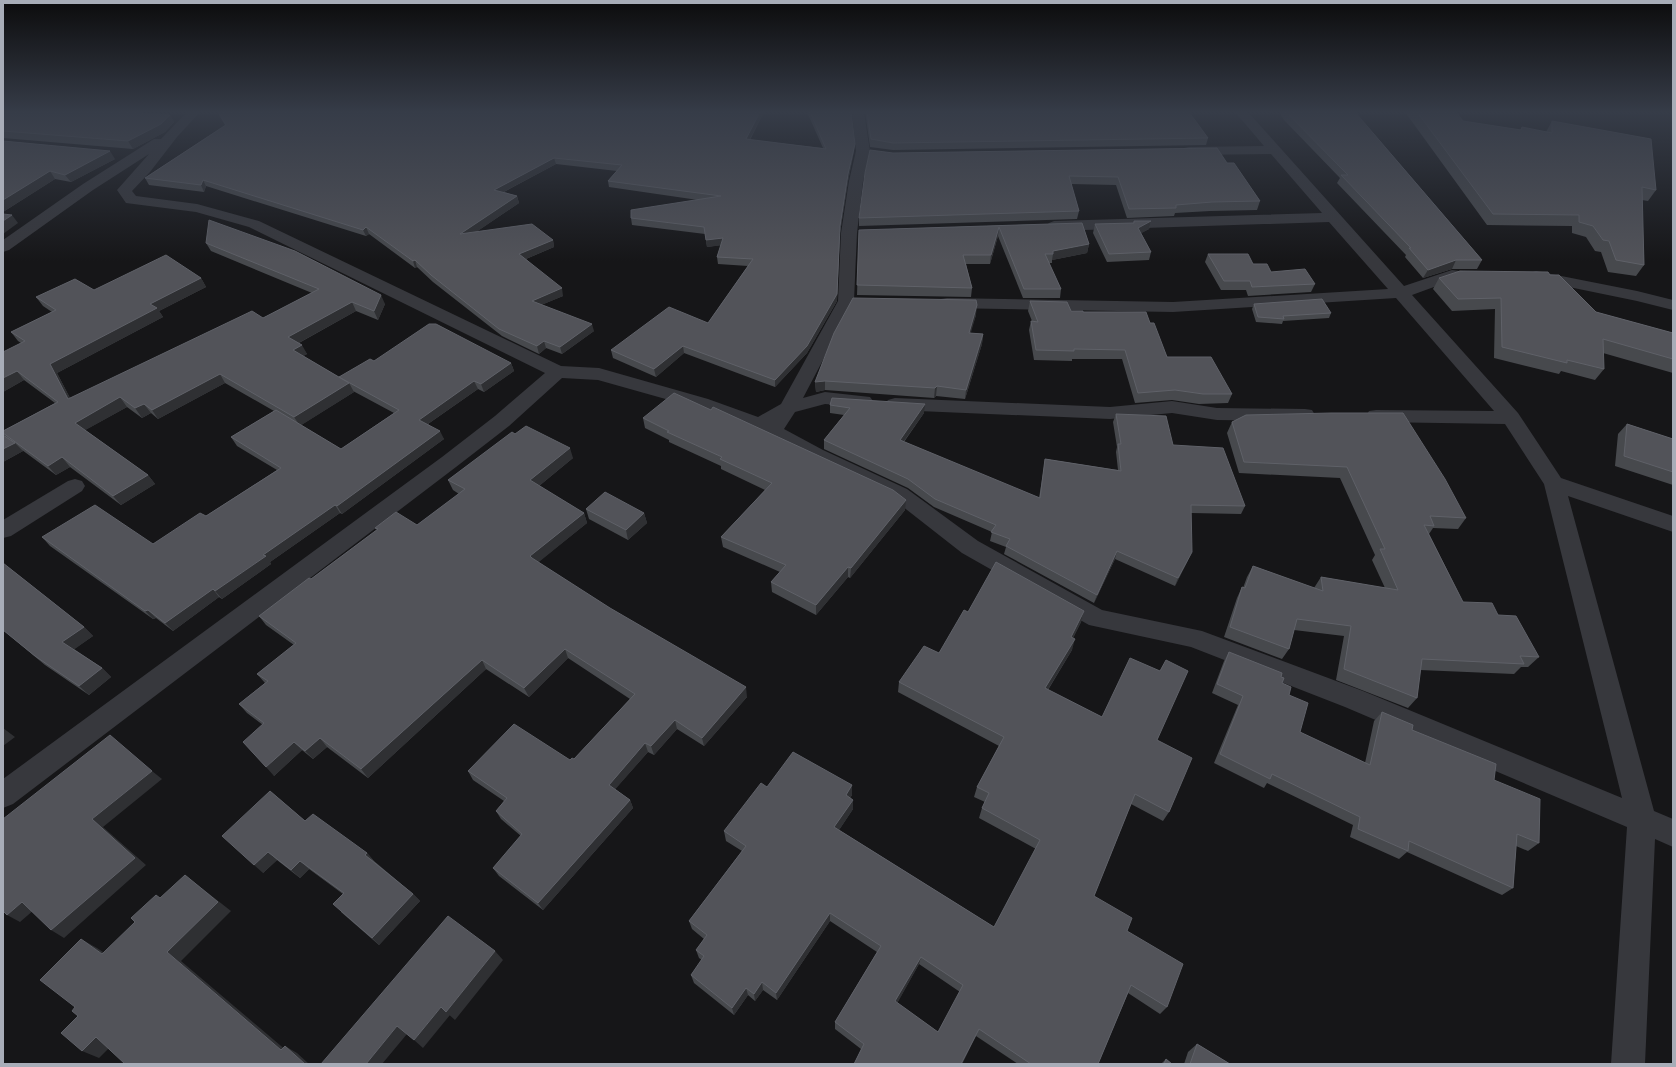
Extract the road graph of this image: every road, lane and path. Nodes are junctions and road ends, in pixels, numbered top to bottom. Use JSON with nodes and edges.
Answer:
{"nodes":[{"id":1,"x":127,"y":162,"type":"edge"},
{"id":2,"x":151,"y":162,"type":"edge"},
{"id":3,"x":865,"y":162,"type":"edge"},
{"id":4,"x":1284,"y":162,"type":"edge"},
{"id":5,"x":1333,"y":217,"type":"junction"},
{"id":6,"x":1040,"y":227,"type":"edge"},
{"id":7,"x":3,"y":247,"type":"edge"},
{"id":8,"x":1482,"y":276,"type":"edge"},
{"id":9,"x":1520,"y":276,"type":"edge"},
{"id":10,"x":1400,"y":293,"type":"junction"},
{"id":11,"x":931,"y":303,"type":"edge"},
{"id":12,"x":1673,"y":305,"type":"edge"},
{"id":13,"x":558,"y":372,"type":"junction"},
{"id":14,"x":788,"y":408,"type":"junction"},
{"id":15,"x":1320,"y":415,"type":"edge"},
{"id":16,"x":1360,"y":416,"type":"edge"},
{"id":17,"x":1511,"y":418,"type":"junction"},
{"id":18,"x":1554,"y":483,"type":"junction"},
{"id":19,"x":75,"y":486,"type":"dead end"},
{"id":20,"x":1673,"y":524,"type":"edge"},
{"id":21,"x":3,"y":530,"type":"edge"},
{"id":22,"x":3,"y":795,"type":"edge"},
{"id":23,"x":1642,"y":820,"type":"junction"},
{"id":24,"x":1673,"y":833,"type":"edge"},
{"id":25,"x":1628,"y":1064,"type":"edge"}],
"edges":[{"from":1,"to":7,"type":"street"},
{"from":2,"to":13,"type":"street"},
{"from":3,"to":14,"type":"street"},
{"from":4,"to":5,"type":"street"},
{"from":5,"to":6,"type":"street"},
{"from":5,"to":10,"type":"street"},
{"from":8,"to":10,"type":"street"},
{"from":9,"to":12,"type":"street"},
{"from":10,"to":11,"type":"street"},
{"from":10,"to":17,"type":"street"},
{"from":13,"to":14,"type":"street"},
{"from":13,"to":22,"type":"street"},
{"from":14,"to":15,"type":"street"},
{"from":14,"to":23,"type":"street"},
{"from":16,"to":17,"type":"street"},
{"from":17,"to":18,"type":"street"},
{"from":18,"to":20,"type":"street"},
{"from":18,"to":23,"type":"street"},
{"from":19,"to":21,"type":"street"},
{"from":23,"to":24,"type":"street"},
{"from":23,"to":25,"type":"street"}]}
